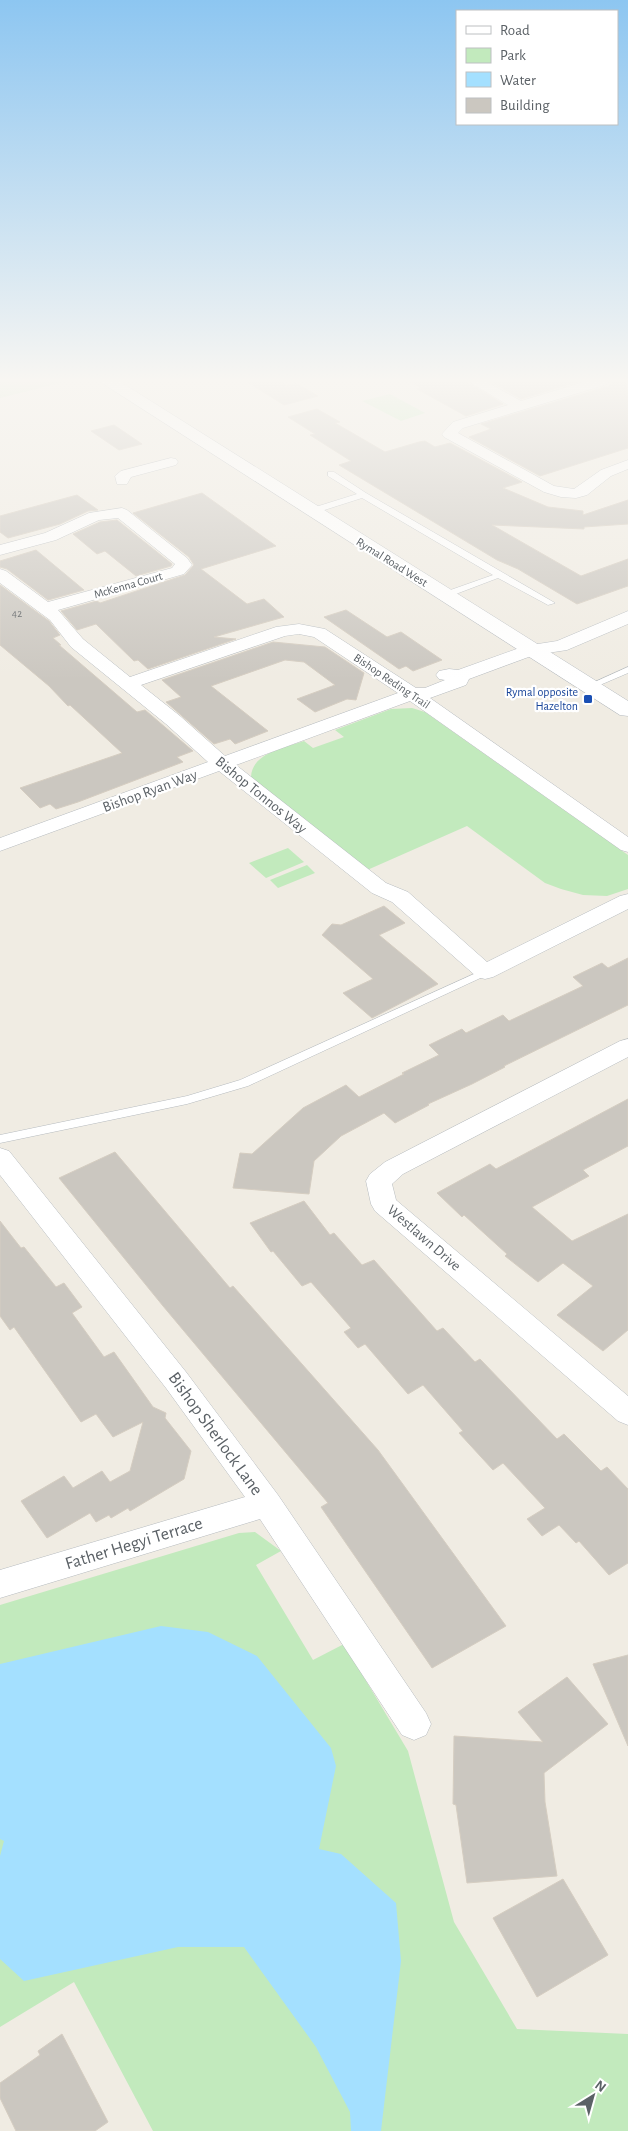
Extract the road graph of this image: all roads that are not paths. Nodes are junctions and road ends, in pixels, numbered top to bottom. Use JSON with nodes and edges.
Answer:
{"nodes":[{"id":1,"x":119,"y":480,"type":"edge"},
{"id":2,"x":263,"y":480,"type":"edge"},
{"id":3,"x":341,"y":480,"type":"edge"},
{"id":4,"x":533,"y":480,"type":"edge"},
{"id":5,"x":597,"y":480,"type":"edge"},
{"id":6,"x":363,"y":495,"type":"junction"},
{"id":7,"x":312,"y":511,"type":"junction"},
{"id":8,"x":122,"y":513,"type":"junction"},
{"id":9,"x":0,"y":550,"type":"edge"},
{"id":10,"x":0,"y":574,"type":"edge"},
{"id":11,"x":499,"y":575,"type":"junction"},
{"id":12,"x":444,"y":595,"type":"junction"},
{"id":13,"x":551,"y":603,"type":"dead end"},
{"id":14,"x":46,"y":608,"type":"junction"},
{"id":15,"x":628,"y":612,"type":"edge"},
{"id":16,"x":628,"y":616,"type":"edge"},
{"id":17,"x":531,"y":650,"type":"junction"},
{"id":18,"x":628,"y":670,"type":"edge"},
{"id":19,"x":127,"y":684,"type":"junction"},
{"id":20,"x":590,"y":686,"type":"junction"},
{"id":21,"x":412,"y":694,"type":"junction"},
{"id":22,"x":628,"y":710,"type":"edge"},
{"id":23,"x":222,"y":764,"type":"junction"},
{"id":24,"x":0,"y":845,"type":"edge"},
{"id":25,"x":628,"y":846,"type":"edge"},
{"id":26,"x":628,"y":901,"type":"edge"},
{"id":27,"x":485,"y":972,"type":"junction"},
{"id":28,"x":628,"y":1047,"type":"edge"},
{"id":29,"x":0,"y":1139,"type":"edge"},
{"id":30,"x":0,"y":1157,"type":"edge"},
{"id":31,"x":626,"y":1409,"type":"edge"},
{"id":32,"x":267,"y":1504,"type":"junction"},
{"id":33,"x":0,"y":1584,"type":"edge"},
{"id":34,"x":414,"y":1724,"type":"dead end"}],
"edges":[{"from":1,"to":8,"type":"street"},
{"from":2,"to":7,"type":"main road","name":"Rymal Road West"},
{"from":3,"to":6,"type":"lane"},
{"from":4,"to":5,"type":"street"},
{"from":6,"to":7,"type":"lane"},
{"from":6,"to":11,"type":"lane"},
{"from":7,"to":12,"type":"main road","name":"Rymal Road West"},
{"from":8,"to":9,"type":"street"},
{"from":8,"to":14,"type":"street","name":"McKenna Court"},
{"from":10,"to":14,"type":"street"},
{"from":11,"to":12,"type":"lane"},
{"from":11,"to":13,"type":"lane"},
{"from":12,"to":17,"type":"main road","name":"Rymal Road West"},
{"from":14,"to":19,"type":"street","name":"Bishop Tonnos Way"},
{"from":15,"to":17,"type":"street"},
{"from":16,"to":17,"type":"street"},
{"from":17,"to":20,"type":"main road","name":"Rymal Road West"},
{"from":17,"to":21,"type":"street","name":"Bishop Ryan Way"},
{"from":18,"to":20,"type":"lane"},
{"from":19,"to":21,"type":"street","name":"Bishop Reding Trail"},
{"from":19,"to":23,"type":"street","name":"Bishop Tonnos Way"},
{"from":20,"to":22,"type":"main road","name":"Rymal Road West"},
{"from":21,"to":23,"type":"street","name":"Bishop Ryan Way"},
{"from":21,"to":25,"type":"street","name":"Bishop Reding Trail"},
{"from":23,"to":24,"type":"street","name":"Bishop Ryan Way"},
{"from":23,"to":27,"type":"street","name":"Bishop Tonnos Way"},
{"from":26,"to":27,"type":"street"},
{"from":27,"to":29,"type":"lane"},
{"from":28,"to":31,"type":"street","name":"Westlawn Drive"},
{"from":30,"to":32,"type":"street","name":"Bishop Sherlock Lane"},
{"from":32,"to":33,"type":"street","name":"Father Hegyi Terrace"},
{"from":32,"to":34,"type":"street","name":"Bishop Sherlock Lane"}]}
